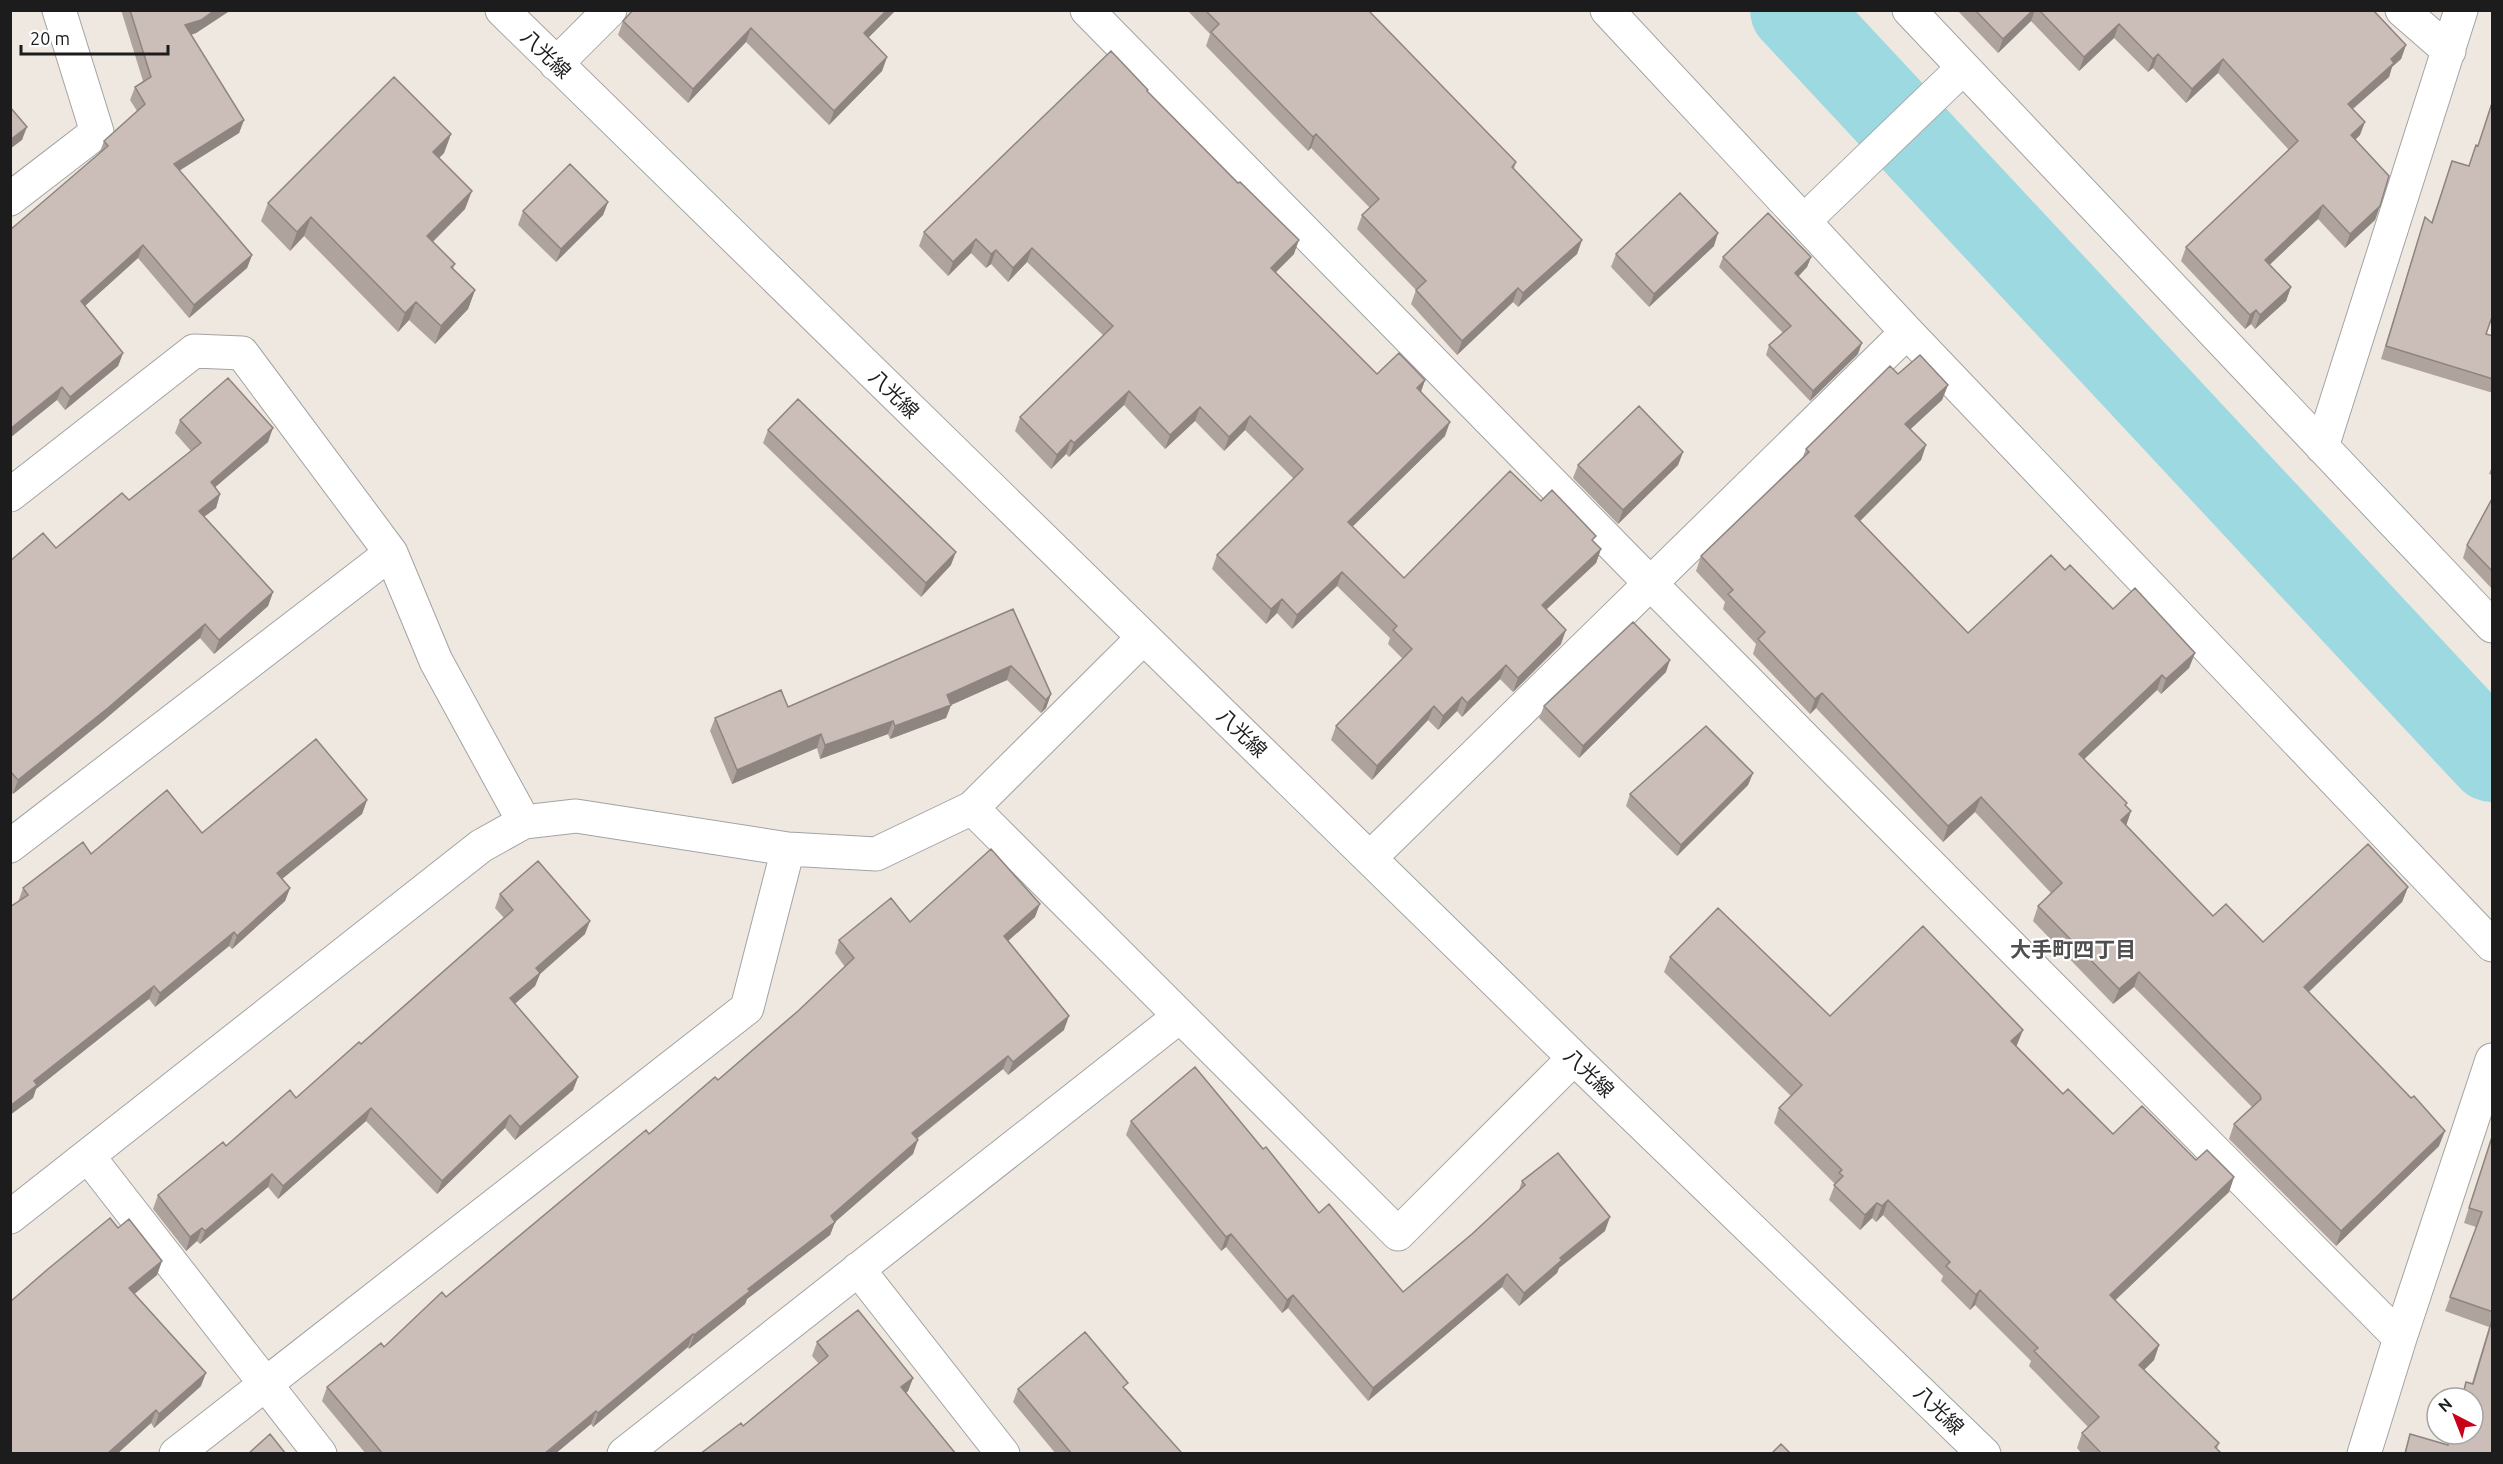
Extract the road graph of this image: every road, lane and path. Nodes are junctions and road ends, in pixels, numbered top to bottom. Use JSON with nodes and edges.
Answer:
{"nodes":[{"id":1,"x":59,"y":10,"type":"edge"},
{"id":2,"x":502,"y":10,"type":"edge"},
{"id":3,"x":610,"y":10,"type":"edge"},
{"id":4,"x":1087,"y":10,"type":"edge"},
{"id":5,"x":1607,"y":10,"type":"edge"},
{"id":6,"x":1909,"y":10,"type":"edge"},
{"id":7,"x":2402,"y":10,"type":"edge"},
{"id":8,"x":2461,"y":10,"type":"edge"},
{"id":9,"x":2449,"y":51,"type":"junction"},
{"id":10,"x":556,"y":64,"type":"junction"},
{"id":11,"x":1955,"y":76,"type":"junction"},
{"id":12,"x":10,"y":199,"type":"edge"},
{"id":13,"x":1815,"y":211,"type":"junction"},
{"id":14,"x":1907,"y":332,"type":"junction"},
{"id":15,"x":2322,"y":447,"type":"junction"},
{"id":16,"x":10,"y":495,"type":"edge"},
{"id":17,"x":391,"y":553,"type":"junction"},
{"id":18,"x":1650,"y":583,"type":"junction"},
{"id":19,"x":2493,"y":626,"type":"edge"},
{"id":20,"x":1143,"y":638,"type":"junction"},
{"id":21,"x":972,"y":808,"type":"junction"},
{"id":22,"x":524,"y":822,"type":"junction"},
{"id":23,"x":10,"y":846,"type":"edge"},
{"id":24,"x":788,"y":849,"type":"junction"},
{"id":25,"x":1370,"y":858,"type":"junction"},
{"id":26,"x":2493,"y":945,"type":"edge"},
{"id":27,"x":1180,"y":1017,"type":"junction"},
{"id":28,"x":1574,"y":1059,"type":"junction"},
{"id":29,"x":2493,"y":1060,"type":"edge"},
{"id":30,"x":88,"y":1156,"type":"junction"},
{"id":31,"x":10,"y":1217,"type":"edge"},
{"id":32,"x":858,"y":1269,"type":"junction"},
{"id":33,"x":2400,"y":1338,"type":"junction"},
{"id":34,"x":265,"y":1382,"type":"junction"},
{"id":35,"x":176,"y":1454,"type":"edge"},
{"id":36,"x":320,"y":1454,"type":"edge"},
{"id":37,"x":624,"y":1454,"type":"edge"},
{"id":38,"x":1003,"y":1454,"type":"edge"},
{"id":39,"x":1984,"y":1454,"type":"edge"},
{"id":40,"x":2364,"y":1454,"type":"edge"}],
"edges":[{"from":1,"to":12,"type":"street"},
{"from":2,"to":10,"type":"street","name":"八光線"},
{"from":3,"to":10,"type":"street"},
{"from":4,"to":18,"type":"street"},
{"from":5,"to":13,"type":"street"},
{"from":6,"to":11,"type":"street"},
{"from":7,"to":9,"type":"street"},
{"from":8,"to":9,"type":"street"},
{"from":9,"to":15,"type":"street"},
{"from":10,"to":20,"type":"street","name":"八光線"},
{"from":11,"to":13,"type":"street"},
{"from":11,"to":15,"type":"street"},
{"from":13,"to":14,"type":"street"},
{"from":14,"to":18,"type":"street"},
{"from":14,"to":26,"type":"street"},
{"from":15,"to":19,"type":"street"},
{"from":16,"to":17,"type":"street"},
{"from":17,"to":22,"type":"street"},
{"from":17,"to":23,"type":"street"},
{"from":18,"to":25,"type":"street"},
{"from":18,"to":33,"type":"street"},
{"from":20,"to":21,"type":"street"},
{"from":20,"to":25,"type":"street","name":"八光線"},
{"from":21,"to":24,"type":"street"},
{"from":21,"to":27,"type":"street"},
{"from":22,"to":24,"type":"street"},
{"from":22,"to":30,"type":"street"},
{"from":24,"to":34,"type":"street"},
{"from":25,"to":28,"type":"street","name":"八光線"},
{"from":27,"to":28,"type":"street"},
{"from":27,"to":32,"type":"street"},
{"from":28,"to":39,"type":"street","name":"八光線"},
{"from":29,"to":33,"type":"street"},
{"from":30,"to":31,"type":"street"},
{"from":30,"to":34,"type":"street"},
{"from":32,"to":37,"type":"street"},
{"from":32,"to":38,"type":"street"},
{"from":33,"to":40,"type":"street"},
{"from":34,"to":35,"type":"street"},
{"from":34,"to":36,"type":"street"}]}
